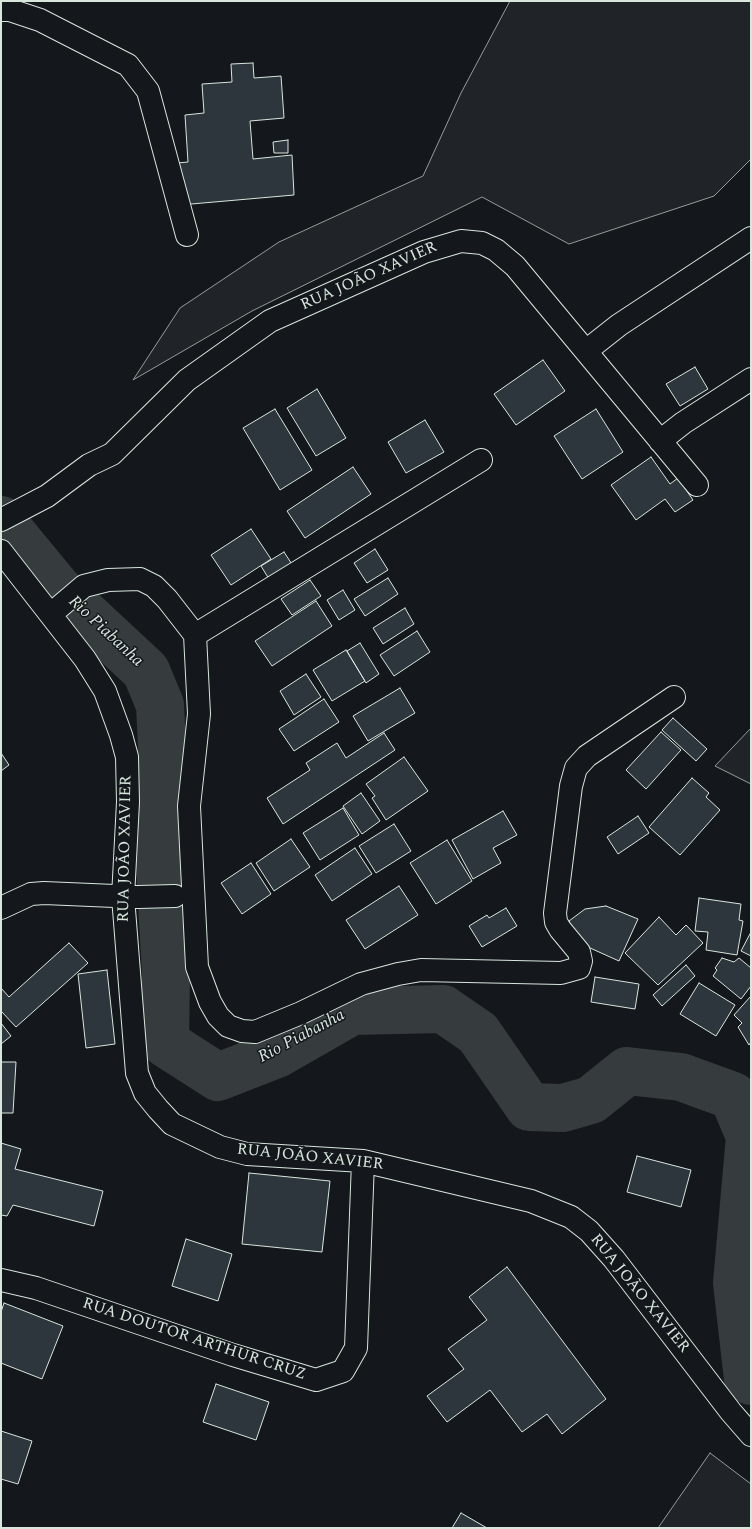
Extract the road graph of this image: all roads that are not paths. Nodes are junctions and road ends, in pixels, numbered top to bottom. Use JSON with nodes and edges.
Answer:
{"nodes":[{"id":1,"x":1,"y":10,"type":"edge"},
{"id":2,"x":187,"y":235,"type":"dead end"},
{"id":3,"x":751,"y":238,"type":"edge"},
{"id":4,"x":586,"y":351,"type":"junction"},
{"id":5,"x":751,"y":379,"type":"edge"},
{"id":6,"x":660,"y":441,"type":"junction"},
{"id":7,"x":481,"y":460,"type":"dead end"},
{"id":8,"x":697,"y":485,"type":"dead end"},
{"id":9,"x":1,"y":520,"type":"edge"},
{"id":10,"x":1,"y":551,"type":"edge"},
{"id":11,"x":56,"y":610,"type":"junction"},
{"id":12,"x":195,"y":635,"type":"junction"},
{"id":13,"x":674,"y":697,"type":"dead end"},
{"id":14,"x":175,"y":896,"type":"dead end"},
{"id":15,"x":130,"y":897,"type":"junction"},
{"id":16,"x":1,"y":908,"type":"edge"},
{"id":17,"x":363,"y":1161,"type":"junction"},
{"id":18,"x":1,"y":1280,"type":"edge"},
{"id":19,"x":750,"y":1430,"type":"edge"}],
"edges":[{"from":1,"to":2,"type":"street"},
{"from":3,"to":4,"type":"street"},
{"from":4,"to":6,"type":"street","name":"RUA JOÃO XAVIER"},
{"from":4,"to":9,"type":"street","name":"RUA JOÃO XAVIER"},
{"from":5,"to":6,"type":"street"},
{"from":6,"to":8,"type":"street","name":"RUA JOÃO XAVIER"},
{"from":7,"to":12,"type":"street"},
{"from":10,"to":11,"type":"street","name":"RUA JOÃO XAVIER"},
{"from":11,"to":12,"type":"street"},
{"from":11,"to":15,"type":"street","name":"RUA JOÃO XAVIER"},
{"from":12,"to":13,"type":"street"},
{"from":14,"to":15,"type":"street"},
{"from":15,"to":16,"type":"street"},
{"from":15,"to":17,"type":"street","name":"RUA JOÃO XAVIER"},
{"from":17,"to":18,"type":"street","name":"RUA DOUTOR ARTHUR CRUZ"},
{"from":17,"to":19,"type":"street","name":"RUA JOÃO XAVIER"}]}
